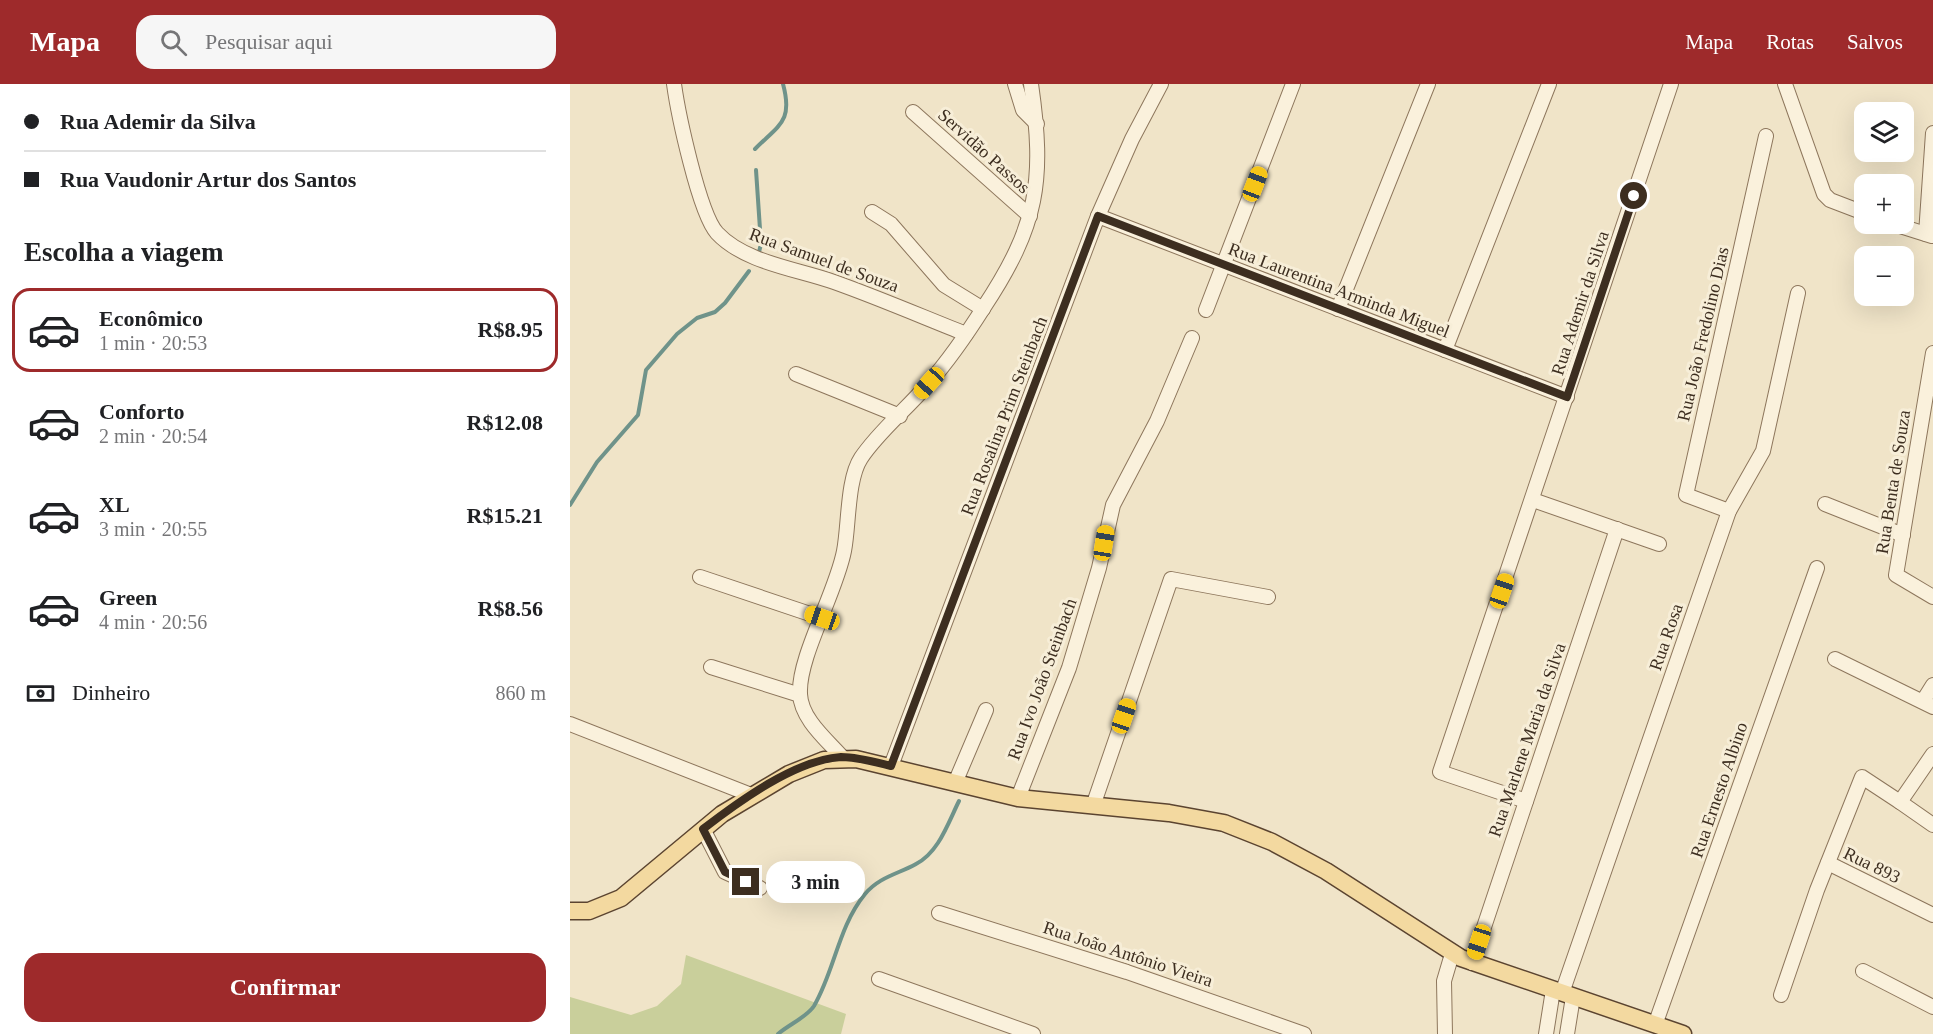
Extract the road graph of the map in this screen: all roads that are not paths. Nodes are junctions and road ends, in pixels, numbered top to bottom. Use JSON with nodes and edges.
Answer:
{"nodes":[{"id":1,"x":675,"y":84,"type":"edge"},
{"id":2,"x":1015,"y":84,"type":"edge"},
{"id":3,"x":1031,"y":84,"type":"edge"},
{"id":4,"x":1161,"y":84,"type":"edge"},
{"id":5,"x":1293,"y":84,"type":"edge"},
{"id":6,"x":1428,"y":84,"type":"edge"},
{"id":7,"x":1549,"y":84,"type":"edge"},
{"id":8,"x":1671,"y":84,"type":"edge"},
{"id":9,"x":1785,"y":84,"type":"edge"},
{"id":10,"x":913,"y":112,"type":"dead end"},
{"id":11,"x":1036,"y":124,"type":"junction"},
{"id":12,"x":1933,"y":133,"type":"edge"},
{"id":13,"x":1766,"y":136,"type":"dead end"},
{"id":14,"x":1854,"y":209,"type":"edge"},
{"id":15,"x":872,"y":212,"type":"dead end"},
{"id":16,"x":1030,"y":216,"type":"junction"},
{"id":17,"x":1098,"y":216,"type":"junction"},
{"id":18,"x":1914,"y":231,"type":"edge"},
{"id":19,"x":1929,"y":236,"type":"edge"},
{"id":20,"x":1224,"y":265,"type":"junction"},
{"id":21,"x":1798,"y":293,"type":"dead end"},
{"id":22,"x":983,"y":309,"type":"junction"},
{"id":23,"x":1338,"y":309,"type":"junction"},
{"id":24,"x":1206,"y":310,"type":"dead end"},
{"id":25,"x":966,"y":334,"type":"junction"},
{"id":26,"x":1192,"y":338,"type":"dead end"},
{"id":27,"x":1445,"y":350,"type":"junction"},
{"id":28,"x":1933,"y":353,"type":"edge"},
{"id":29,"x":796,"y":374,"type":"dead end"},
{"id":30,"x":1567,"y":397,"type":"junction"},
{"id":31,"x":900,"y":416,"type":"junction"},
{"id":32,"x":1926,"y":437,"type":"edge"},
{"id":33,"x":1533,"y":500,"type":"junction"},
{"id":34,"x":1825,"y":504,"type":"dead end"},
{"id":35,"x":1729,"y":511,"type":"junction"},
{"id":36,"x":1617,"y":529,"type":"junction"},
{"id":37,"x":1903,"y":535,"type":"junction"},
{"id":38,"x":1659,"y":544,"type":"dead end"},
{"id":39,"x":1817,"y":568,"type":"dead end"},
{"id":40,"x":700,"y":577,"type":"dead end"},
{"id":41,"x":1268,"y":597,"type":"dead end"},
{"id":42,"x":1933,"y":597,"type":"edge"},
{"id":43,"x":822,"y":618,"type":"junction"},
{"id":44,"x":1835,"y":659,"type":"dead end"},
{"id":45,"x":711,"y":667,"type":"dead end"},
{"id":46,"x":1933,"y":685,"type":"edge"},
{"id":47,"x":800,"y":695,"type":"junction"},
{"id":48,"x":1928,"y":704,"type":"edge"},
{"id":49,"x":986,"y":710,"type":"dead end"},
{"id":50,"x":570,"y":724,"type":"edge"},
{"id":51,"x":1933,"y":754,"type":"edge"},
{"id":52,"x":842,"y":757,"type":"junction"},
{"id":53,"x":891,"y":766,"type":"junction"},
{"id":54,"x":955,"y":783,"type":"junction"},
{"id":55,"x":751,"y":795,"type":"junction"},
{"id":56,"x":1018,"y":798,"type":"junction"},
{"id":57,"x":1526,"y":801,"type":"junction"},
{"id":58,"x":1900,"y":802,"type":"junction"},
{"id":59,"x":1093,"y":806,"type":"junction"},
{"id":60,"x":1933,"y":825,"type":"edge"},
{"id":61,"x":703,"y":829,"type":"junction"},
{"id":62,"x":1828,"y":863,"type":"junction"},
{"id":63,"x":760,"y":888,"type":"dead end"},
{"id":64,"x":570,"y":911,"type":"edge"},
{"id":65,"x":939,"y":913,"type":"dead end"},
{"id":66,"x":1933,"y":915,"type":"edge"},
{"id":67,"x":1452,"y":954,"type":"junction"},
{"id":68,"x":1472,"y":963,"type":"junction"},
{"id":69,"x":1863,"y":971,"type":"dead end"},
{"id":70,"x":879,"y":979,"type":"dead end"},
{"id":71,"x":1562,"y":994,"type":"junction"},
{"id":72,"x":1781,"y":995,"type":"dead end"},
{"id":73,"x":1933,"y":1007,"type":"edge"},
{"id":74,"x":1655,"y":1025,"type":"junction"},
{"id":75,"x":1033,"y":1034,"type":"edge"},
{"id":76,"x":1304,"y":1034,"type":"edge"},
{"id":77,"x":1445,"y":1034,"type":"edge"},
{"id":78,"x":1546,"y":1034,"type":"edge"},
{"id":79,"x":1567,"y":1034,"type":"edge"},
{"id":80,"x":1683,"y":1034,"type":"edge"}],
"edges":[{"from":1,"to":25,"type":"street","name":"Rua Samuel de Souza"},
{"from":2,"to":11,"type":"street"},
{"from":3,"to":11,"type":"street"},
{"from":4,"to":17,"type":"street","name":"Rua Rosalina Prim Steinbach"},
{"from":5,"to":20,"type":"street"},
{"from":6,"to":23,"type":"street"},
{"from":7,"to":27,"type":"street"},
{"from":8,"to":30,"type":"street","name":"Rua Ademir da Silva"},
{"from":9,"to":14,"type":"street"},
{"from":10,"to":16,"type":"street","name":"Servidão Passos"},
{"from":11,"to":16,"type":"street"},
{"from":12,"to":19,"type":"street"},
{"from":13,"to":35,"type":"street","name":"Rua João Fredolino Dias"},
{"from":15,"to":22,"type":"street"},
{"from":16,"to":22,"type":"street"},
{"from":17,"to":20,"type":"street","name":"Rua Laurentina Arminda Miguel"},
{"from":17,"to":53,"type":"street","name":"Rua Rosalina Prim Steinbach"},
{"from":18,"to":19,"type":"street"},
{"from":20,"to":23,"type":"street","name":"Rua Laurentina Arminda Miguel"},
{"from":20,"to":24,"type":"street"},
{"from":21,"to":35,"type":"street","name":"Rua Rosa"},
{"from":22,"to":25,"type":"street"},
{"from":23,"to":27,"type":"street","name":"Rua Laurentina Arminda Miguel"},
{"from":25,"to":31,"type":"street"},
{"from":26,"to":56,"type":"street","name":"Rua Ivo João Steinbach"},
{"from":27,"to":30,"type":"street","name":"Rua Laurentina Arminda Miguel"},
{"from":28,"to":32,"type":"street","name":"Rua Benta de Souza"},
{"from":29,"to":31,"type":"street"},
{"from":30,"to":33,"type":"street","name":"Rua Ademir da Silva"},
{"from":31,"to":43,"type":"street"},
{"from":32,"to":37,"type":"street","name":"Rua Benta de Souza"},
{"from":33,"to":36,"type":"street"},
{"from":33,"to":57,"type":"street","name":"Rua Ademir da Silva"},
{"from":34,"to":37,"type":"street"},
{"from":35,"to":71,"type":"street","name":"Rua Rosa"},
{"from":36,"to":38,"type":"street"},
{"from":36,"to":57,"type":"street","name":"Rua Marlene Maria da Silva"},
{"from":37,"to":42,"type":"street","name":"Rua Benta de Souza"},
{"from":39,"to":74,"type":"street","name":"Rua Ernesto Albino"},
{"from":40,"to":43,"type":"street"},
{"from":41,"to":59,"type":"street"},
{"from":43,"to":47,"type":"street"},
{"from":44,"to":48,"type":"street"},
{"from":45,"to":47,"type":"street"},
{"from":46,"to":48,"type":"street"},
{"from":47,"to":52,"type":"street"},
{"from":49,"to":54,"type":"street"},
{"from":50,"to":55,"type":"street"},
{"from":51,"to":58,"type":"street"},
{"from":52,"to":53,"type":"main road"},
{"from":52,"to":55,"type":"main road"},
{"from":53,"to":54,"type":"main road"},
{"from":54,"to":56,"type":"main road"},
{"from":55,"to":61,"type":"main road"},
{"from":56,"to":59,"type":"main road"},
{"from":57,"to":68,"type":"street","name":"Rua Marlene Maria da Silva"},
{"from":58,"to":60,"type":"street"},
{"from":58,"to":62,"type":"street"},
{"from":59,"to":67,"type":"main road"},
{"from":61,"to":63,"type":"street"},
{"from":61,"to":64,"type":"main road"},
{"from":62,"to":66,"type":"street","name":"Rua 893"},
{"from":62,"to":72,"type":"street"},
{"from":65,"to":76,"type":"street","name":"Rua João Antônio Vieira"},
{"from":67,"to":68,"type":"main road"},
{"from":67,"to":77,"type":"street"},
{"from":68,"to":71,"type":"main road"},
{"from":69,"to":73,"type":"street"},
{"from":70,"to":75,"type":"street"},
{"from":71,"to":74,"type":"main road"},
{"from":71,"to":78,"type":"street"},
{"from":71,"to":79,"type":"street"},
{"from":74,"to":80,"type":"main road"}]}
